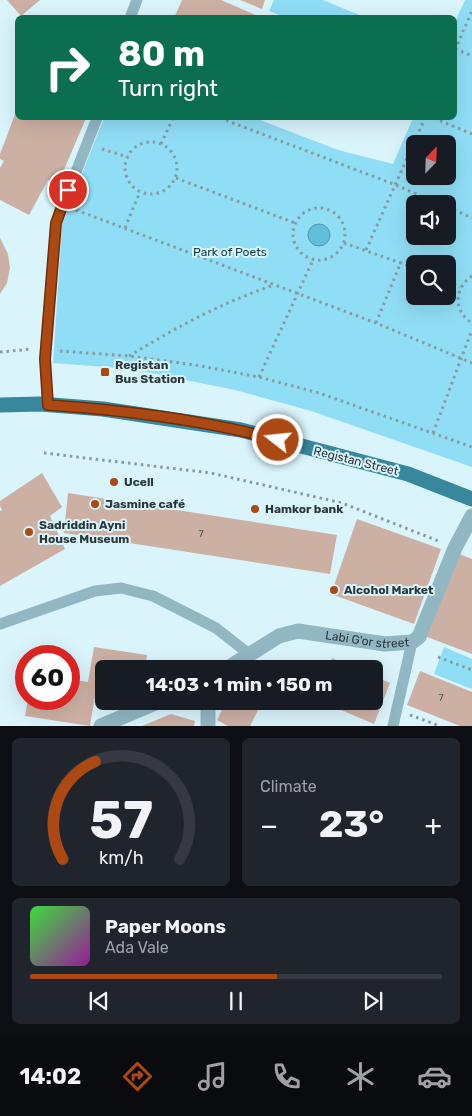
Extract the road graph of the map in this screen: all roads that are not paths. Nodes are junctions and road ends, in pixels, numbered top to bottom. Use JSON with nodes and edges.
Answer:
{"nodes":[{"id":1,"x":137,"y":0,"type":"edge"},
{"id":2,"x":131,"y":15,"type":"edge"},
{"id":3,"x":96,"y":120,"type":"edge"},
{"id":4,"x":0,"y":405,"type":"edge"},
{"id":5,"x":48,"y":405,"type":"junction"},
{"id":6,"x":472,"y":499,"type":"edge"},
{"id":7,"x":472,"y":516,"type":"edge"},
{"id":8,"x":0,"y":624,"type":"edge"},
{"id":9,"x":412,"y":642,"type":"junction"},
{"id":10,"x":248,"y":654,"type":"junction"},
{"id":11,"x":239,"y":660,"type":"edge"},
{"id":12,"x":139,"y":710,"type":"edge"},
{"id":13,"x":208,"y":710,"type":"edge"},
{"id":14,"x":101,"y":726,"type":"edge"},
{"id":15,"x":208,"y":726,"type":"edge"},
{"id":16,"x":393,"y":726,"type":"edge"}],
"edges":[{"from":1,"to":2,"type":"lane"},
{"from":3,"to":5,"type":"lane"},
{"from":4,"to":5,"type":"main road","name":"Registan Street"},
{"from":5,"to":6,"type":"main road","name":"Registan Street"},
{"from":7,"to":9,"type":"street","name":"Labi G'or street"},
{"from":8,"to":10,"type":"lane"},
{"from":9,"to":10,"type":"street","name":"Labi G'or street"},
{"from":9,"to":16,"type":"lane"},
{"from":10,"to":11,"type":"street","name":"Labi G'or street"},
{"from":12,"to":14,"type":"street"},
{"from":13,"to":15,"type":"street"}]}
